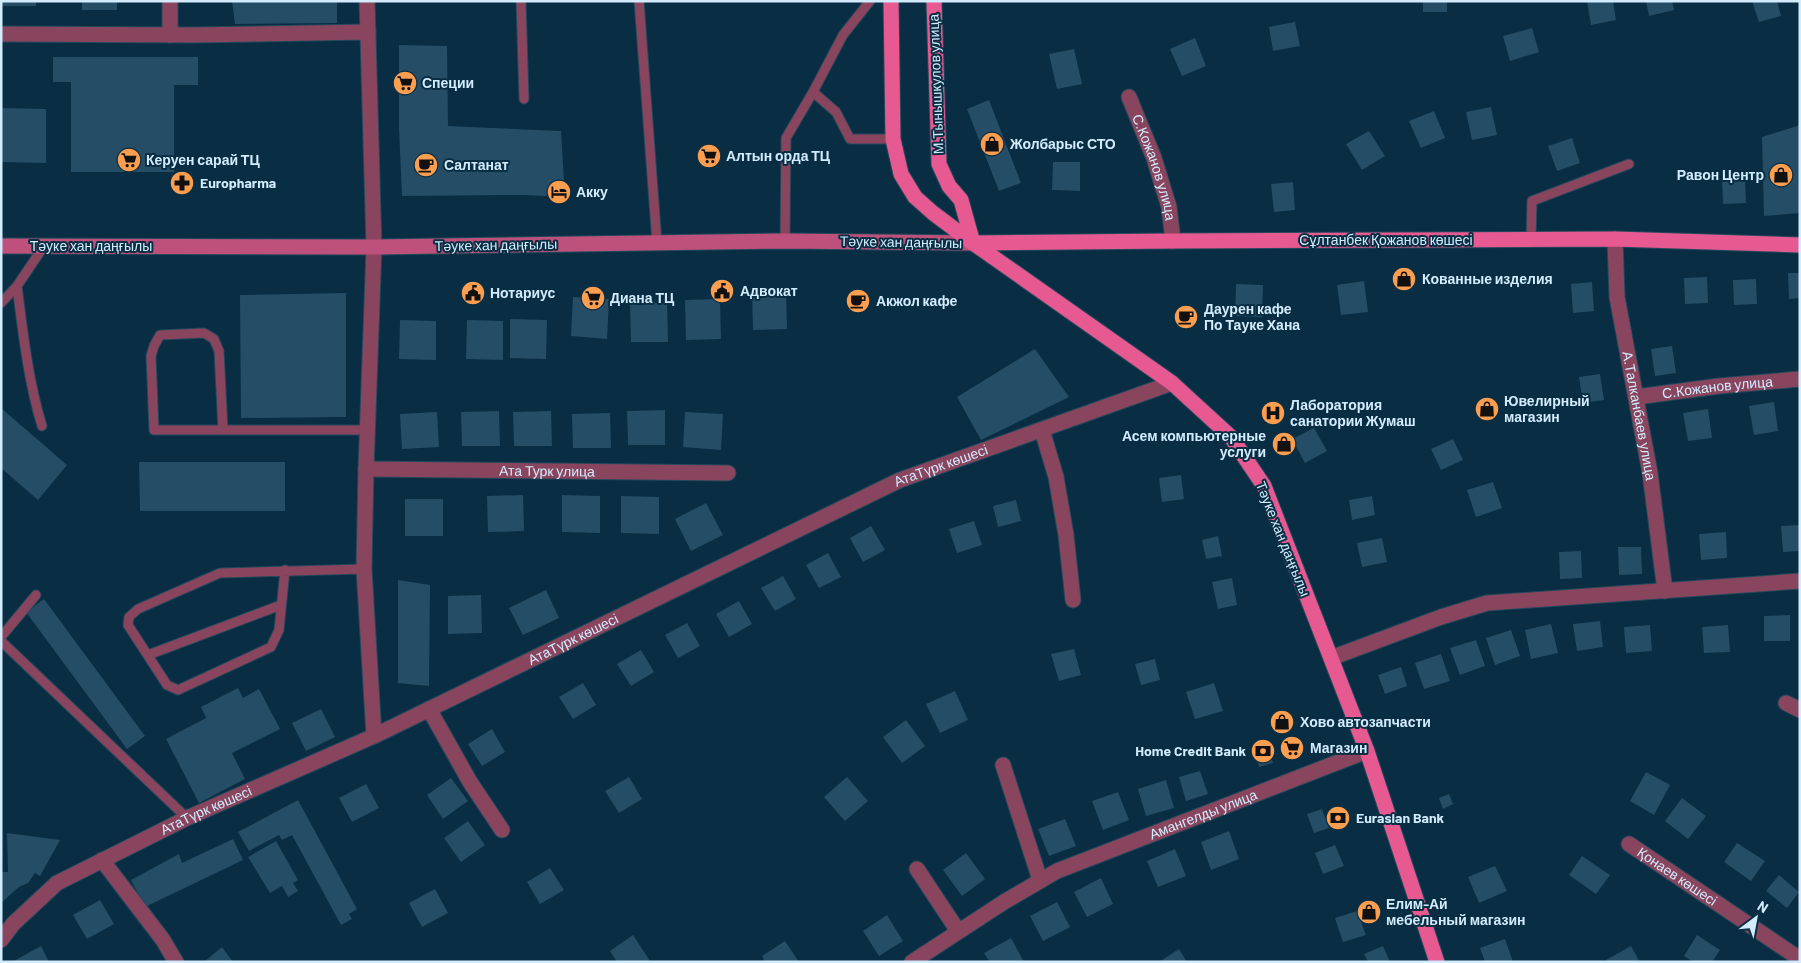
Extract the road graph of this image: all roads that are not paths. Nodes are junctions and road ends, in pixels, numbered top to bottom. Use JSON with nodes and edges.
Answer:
{"nodes":[{"id":1,"x":170,"y":1,"type":"edge"},
{"id":2,"x":368,"y":1,"type":"edge"},
{"id":3,"x":521,"y":1,"type":"edge"},
{"id":4,"x":639,"y":1,"type":"edge"},
{"id":5,"x":870,"y":1,"type":"edge"},
{"id":6,"x":891,"y":1,"type":"edge"},
{"id":7,"x":934,"y":1,"type":"edge"},
{"id":8,"x":368,"y":32,"type":"junction"},
{"id":9,"x":1,"y":34,"type":"edge"},
{"id":10,"x":170,"y":35,"type":"junction"},
{"id":11,"x":813,"y":92,"type":"junction"},
{"id":12,"x":1129,"y":97,"type":"dead end"},
{"id":13,"x":524,"y":99,"type":"dead end"},
{"id":14,"x":893,"y":139,"type":"junction"},
{"id":15,"x":1629,"y":164,"type":"dead end"},
{"id":16,"x":1531,"y":240,"type":"junction"},
{"id":17,"x":1615,"y":240,"type":"junction"},
{"id":18,"x":785,"y":241,"type":"junction"},
{"id":19,"x":1173,"y":241,"type":"junction"},
{"id":20,"x":657,"y":243,"type":"junction"},
{"id":21,"x":973,"y":243,"type":"junction"},
{"id":22,"x":1800,"y":245,"type":"edge"},
{"id":23,"x":1,"y":246,"type":"edge"},
{"id":24,"x":44,"y":246,"type":"junction"},
{"id":25,"x":374,"y":247,"type":"junction"},
{"id":26,"x":16,"y":286,"type":"junction"},
{"id":27,"x":1,"y":303,"type":"edge"},
{"id":28,"x":1800,"y":380,"type":"edge"},
{"id":29,"x":1172,"y":383,"type":"junction"},
{"id":30,"x":1636,"y":397,"type":"junction"},
{"id":31,"x":42,"y":426,"type":"dead end"},
{"id":32,"x":223,"y":430,"type":"junction"},
{"id":33,"x":367,"y":430,"type":"junction"},
{"id":34,"x":1042,"y":430,"type":"junction"},
{"id":35,"x":366,"y":469,"type":"junction"},
{"id":36,"x":728,"y":473,"type":"dead end"},
{"id":37,"x":364,"y":569,"type":"junction"},
{"id":38,"x":285,"y":570,"type":"junction"},
{"id":39,"x":1800,"y":581,"type":"edge"},
{"id":40,"x":1665,"y":591,"type":"junction"},
{"id":41,"x":36,"y":595,"type":"dead end"},
{"id":42,"x":1073,"y":600,"type":"dead end"},
{"id":43,"x":281,"y":605,"type":"junction"},
{"id":44,"x":1,"y":638,"type":"edge"},
{"id":45,"x":1,"y":642,"type":"edge"},
{"id":46,"x":148,"y":655,"type":"junction"},
{"id":47,"x":1331,"y":658,"type":"junction"},
{"id":48,"x":429,"y":709,"type":"junction"},
{"id":49,"x":374,"y":736,"type":"junction"},
{"id":50,"x":1367,"y":751,"type":"junction"},
{"id":51,"x":1003,"y":765,"type":"dead end"},
{"id":52,"x":186,"y":818,"type":"junction"},
{"id":53,"x":502,"y":830,"type":"dead end"},
{"id":54,"x":1630,"y":844,"type":"dead end"},
{"id":55,"x":102,"y":860,"type":"junction"},
{"id":56,"x":917,"y":869,"type":"dead end"},
{"id":57,"x":1040,"y":880,"type":"junction"},
{"id":58,"x":958,"y":931,"type":"junction"},
{"id":59,"x":1,"y":940,"type":"edge"},
{"id":60,"x":1800,"y":959,"type":"edge"},
{"id":61,"x":176,"y":962,"type":"edge"},
{"id":62,"x":912,"y":962,"type":"edge"},
{"id":63,"x":1437,"y":962,"type":"edge"}],
"edges":[{"from":1,"to":10,"type":"street"},
{"from":2,"to":8,"type":"street"},
{"from":3,"to":13,"type":"lane"},
{"from":4,"to":20,"type":"lane"},
{"from":5,"to":11,"type":"lane"},
{"from":6,"to":14,"type":"main road"},
{"from":7,"to":21,"type":"main road","name":"М.Тынышкулов улица"},
{"from":8,"to":10,"type":"street"},
{"from":8,"to":25,"type":"street"},
{"from":9,"to":10,"type":"street"},
{"from":11,"to":14,"type":"lane"},
{"from":11,"to":18,"type":"lane"},
{"from":12,"to":19,"type":"street","name":"С.Кожанов улица"},
{"from":14,"to":21,"type":"main road"},
{"from":15,"to":16,"type":"lane"},
{"from":16,"to":17,"type":"main road","name":"Сұлтанбек Қожанов көшесі"},
{"from":16,"to":19,"type":"main road","name":"Сұлтанбек Қожанов көшесі"},
{"from":17,"to":22,"type":"main road","name":"Сұлтанбек Қожанов көшесі"},
{"from":17,"to":30,"type":"street","name":"А.Талканбаев улица"},
{"from":18,"to":20,"type":"street","name":"Тәуке хан даңғылы"},
{"from":18,"to":21,"type":"street","name":"Тәуке хан даңғылы"},
{"from":19,"to":21,"type":"main road","name":"Сұлтанбек Қожанов көшесі"},
{"from":20,"to":25,"type":"street","name":"Тәуке хан даңғылы"},
{"from":21,"to":29,"type":"main road","name":"Тәуке хан даңғылы"},
{"from":23,"to":24,"type":"street","name":"Тәуке хан даңғылы"},
{"from":24,"to":25,"type":"street","name":"Тәуке хан даңғылы"},
{"from":24,"to":26,"type":"lane"},
{"from":25,"to":33,"type":"street"},
{"from":26,"to":27,"type":"lane"},
{"from":26,"to":31,"type":"lane"},
{"from":28,"to":30,"type":"street","name":"С.Кожанов улица"},
{"from":29,"to":34,"type":"street","name":"АтаТүрк көшесі"},
{"from":29,"to":47,"type":"main road","name":"Тәуке хан даңғылы"},
{"from":30,"to":40,"type":"street","name":"А.Талканбаев улица"},
{"from":32,"to":32,"type":"lane"},
{"from":32,"to":33,"type":"lane"},
{"from":33,"to":35,"type":"street"},
{"from":34,"to":42,"type":"street"},
{"from":34,"to":48,"type":"street","name":"АтаТүрк көшесі"},
{"from":35,"to":36,"type":"street","name":"Ата Турк улица"},
{"from":35,"to":37,"type":"street"},
{"from":37,"to":38,"type":"lane"},
{"from":37,"to":49,"type":"street"},
{"from":38,"to":43,"type":"lane"},
{"from":38,"to":46,"type":"lane"},
{"from":39,"to":40,"type":"street"},
{"from":40,"to":47,"type":"street"},
{"from":41,"to":44,"type":"lane"},
{"from":43,"to":46,"type":"lane"},
{"from":43,"to":46,"type":"lane"},
{"from":45,"to":52,"type":"lane"},
{"from":47,"to":50,"type":"main road","name":"Тәуке хан даңғылы"},
{"from":48,"to":49,"type":"street","name":"АтаТүрк көшесі"},
{"from":48,"to":53,"type":"street"},
{"from":49,"to":52,"type":"street","name":"АтаТүрк көшесі"},
{"from":50,"to":57,"type":"street","name":"Амангелды улица"},
{"from":50,"to":63,"type":"main road","name":"Тәуке хан даңғылы"},
{"from":51,"to":57,"type":"street"},
{"from":52,"to":55,"type":"street","name":"АтаТүрк көшесі"},
{"from":54,"to":60,"type":"street","name":"Қонаев көшесі"},
{"from":55,"to":59,"type":"street","name":"АтаТүрк көшесі"},
{"from":55,"to":61,"type":"street"},
{"from":56,"to":58,"type":"street"},
{"from":57,"to":58,"type":"street","name":"Амангелды улица"},
{"from":58,"to":62,"type":"street","name":"Амангелды улица"}]}
